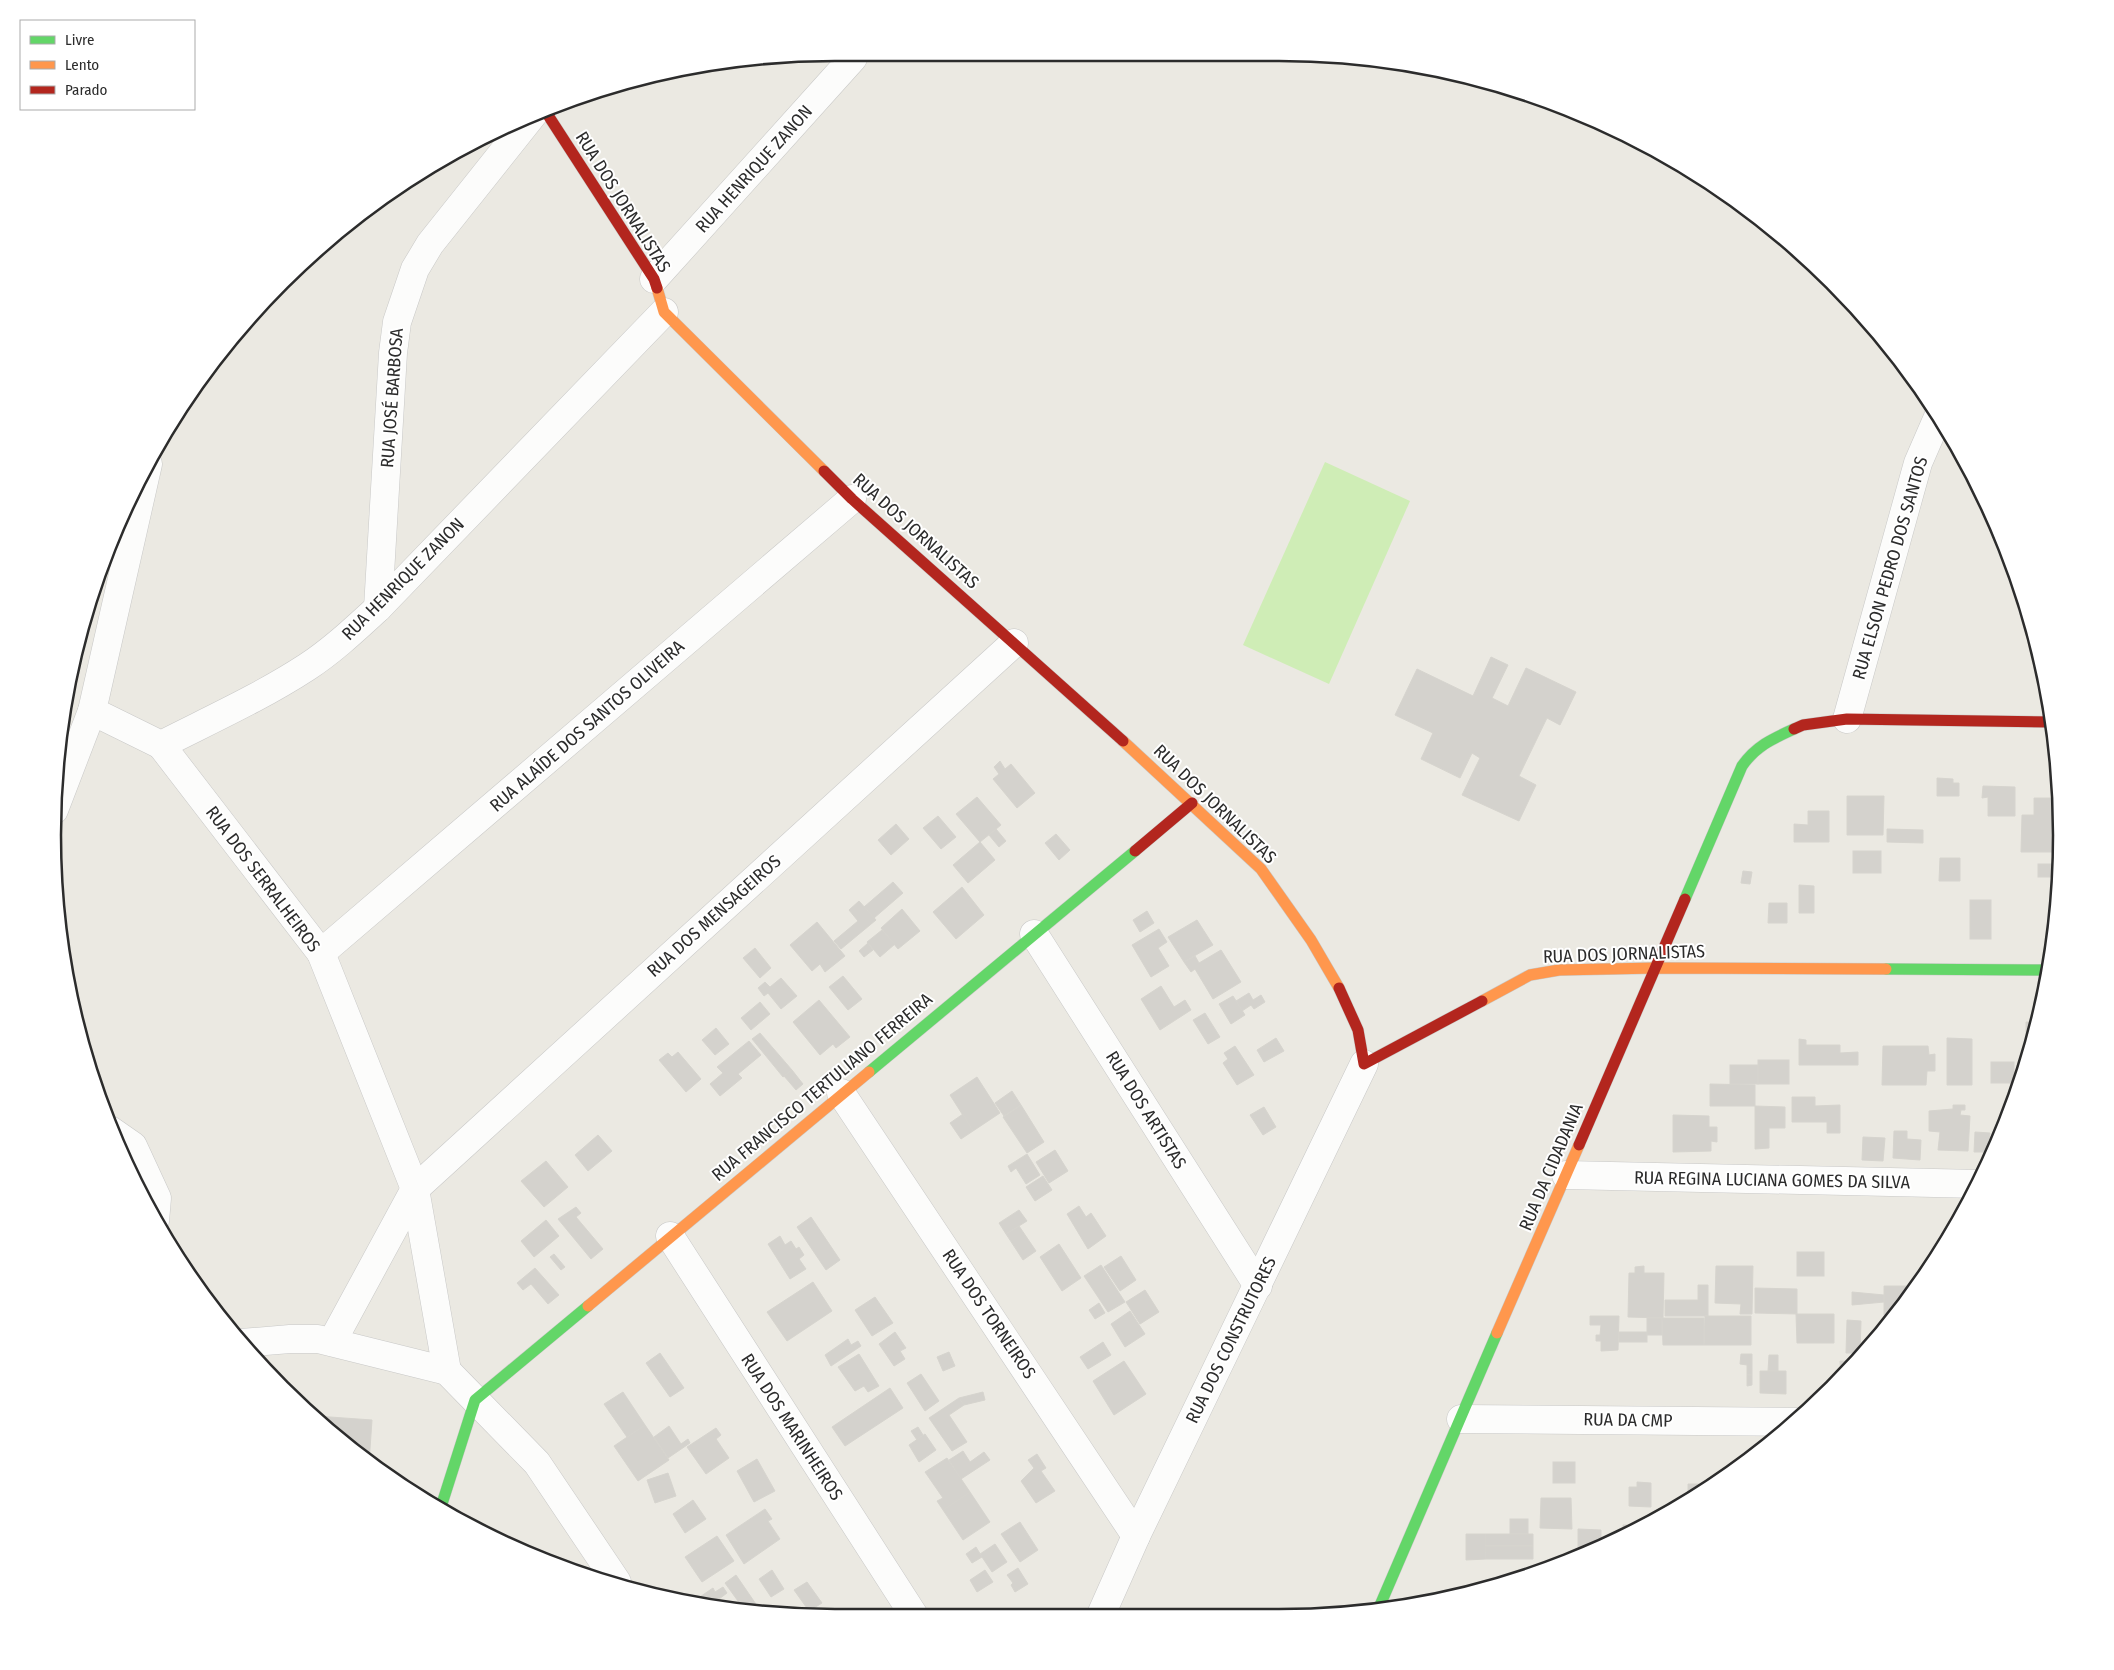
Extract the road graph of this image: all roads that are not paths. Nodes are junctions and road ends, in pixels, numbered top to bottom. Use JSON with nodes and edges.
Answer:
{"nodes":[{"id":1,"x":850,"y":61,"type":"edge"},
{"id":2,"x":549,"y":116,"type":"edge"},
{"id":3,"x":523,"y":127,"type":"edge"},
{"id":4,"x":654,"y":279,"type":"junction"},
{"id":5,"x":664,"y":312,"type":"junction"},
{"id":6,"x":1935,"y":425,"type":"edge"},
{"id":7,"x":142,"y":492,"type":"edge"},
{"id":8,"x":852,"y":499,"type":"junction"},
{"id":9,"x":378,"y":608,"type":"junction"},
{"id":10,"x":1014,"y":643,"type":"junction"},
{"id":11,"x":92,"y":711,"type":"junction"},
{"id":12,"x":1847,"y":719,"type":"junction"},
{"id":13,"x":2044,"y":722,"type":"edge"},
{"id":14,"x":161,"y":745,"type":"junction"},
{"id":15,"x":63,"y":787,"type":"edge"},
{"id":16,"x":1192,"y":803,"type":"junction"},
{"id":17,"x":1034,"y":934,"type":"junction"},
{"id":18,"x":321,"y":953,"type":"junction"},
{"id":19,"x":1656,"y":968,"type":"junction"},
{"id":20,"x":2041,"y":970,"type":"edge"},
{"id":21,"x":1364,"y":1064,"type":"junction"},
{"id":22,"x":841,"y":1093,"type":"junction"},
{"id":23,"x":124,"y":1140,"type":"edge"},
{"id":24,"x":1566,"y":1175,"type":"junction"},
{"id":25,"x":1969,"y":1184,"type":"edge"},
{"id":26,"x":415,"y":1189,"type":"junction"},
{"id":27,"x":156,"y":1206,"type":"edge"},
{"id":28,"x":670,"y":1236,"type":"junction"},
{"id":29,"x":1258,"y":1286,"type":"junction"},
{"id":30,"x":251,"y":1342,"type":"edge"},
{"id":31,"x":332,"y":1342,"type":"junction"},
{"id":32,"x":447,"y":1371,"type":"junction"},
{"id":33,"x":475,"y":1400,"type":"junction"},
{"id":34,"x":1461,"y":1419,"type":"junction"},
{"id":35,"x":1783,"y":1422,"type":"edge"},
{"id":36,"x":443,"y":1502,"type":"edge"},
{"id":37,"x":1136,"y":1536,"type":"junction"},
{"id":38,"x":612,"y":1575,"type":"edge"},
{"id":39,"x":1382,"y":1602,"type":"edge"},
{"id":40,"x":910,"y":1609,"type":"edge"},
{"id":41,"x":1104,"y":1609,"type":"edge"}],
"edges":[{"from":1,"to":4,"type":"street","name":"RUA HENRIQUE ZANON"},
{"from":2,"to":4,"type":"street","name":"RUA DOS JORNALISTAS"},
{"from":3,"to":9,"type":"street","name":"RUA JOSÉ BARBOSA"},
{"from":4,"to":5,"type":"street","name":"RUA DOS JORNALISTAS"},
{"from":5,"to":8,"type":"street","name":"RUA DOS JORNALISTAS"},
{"from":5,"to":9,"type":"street","name":"RUA HENRIQUE ZANON"},
{"from":6,"to":12,"type":"street","name":"RUA ELSON PEDRO DOS SANTOS"},
{"from":7,"to":11,"type":"street"},
{"from":8,"to":10,"type":"street","name":"RUA DOS JORNALISTAS"},
{"from":8,"to":18,"type":"street","name":"RUA ALAÍDE DOS SANTOS OLIVEIRA"},
{"from":9,"to":14,"type":"street","name":"RUA HENRIQUE ZANON"},
{"from":10,"to":16,"type":"street","name":"RUA DOS JORNALISTAS"},
{"from":10,"to":26,"type":"street","name":"RUA DOS MENSAGEIROS"},
{"from":11,"to":14,"type":"street"},
{"from":11,"to":15,"type":"street"},
{"from":12,"to":13,"type":"street"},
{"from":12,"to":19,"type":"street","name":"RUA DA CIDADANIA"},
{"from":14,"to":18,"type":"street","name":"RUA DOS SERRALHEIROS"},
{"from":16,"to":17,"type":"street","name":"RUA FRANCISCO TERTULIANO FERREIRA"},
{"from":16,"to":21,"type":"street","name":"RUA DOS JORNALISTAS"},
{"from":17,"to":22,"type":"street","name":"RUA FRANCISCO TERTULIANO FERREIRA"},
{"from":17,"to":29,"type":"street","name":"RUA DOS ARTISTAS"},
{"from":18,"to":26,"type":"street","name":"RUA DOS SERRALHEIROS"},
{"from":19,"to":20,"type":"street","name":"RUA DOS JORNALISTAS"},
{"from":19,"to":21,"type":"street","name":"RUA DOS JORNALISTAS"},
{"from":19,"to":24,"type":"street","name":"RUA DA CIDADANIA"},
{"from":21,"to":29,"type":"street","name":"RUA DOS CONSTRUTORES"},
{"from":22,"to":28,"type":"street","name":"RUA FRANCISCO TERTULIANO FERREIRA"},
{"from":22,"to":37,"type":"street","name":"RUA DOS TORNEIROS"},
{"from":23,"to":27,"type":"street"},
{"from":24,"to":25,"type":"street","name":"RUA REGINA LUCIANA GOMES DA SILVA"},
{"from":24,"to":34,"type":"street","name":"RUA DA CIDADANIA"},
{"from":26,"to":31,"type":"street","name":"RUA DOS MENSAGEIROS"},
{"from":26,"to":32,"type":"street","name":"RUA DOS SERRALHEIROS"},
{"from":28,"to":33,"type":"street","name":"RUA FRANCISCO TERTULIANO FERREIRA"},
{"from":28,"to":40,"type":"street","name":"RUA DOS MARINHEIROS"},
{"from":29,"to":37,"type":"street","name":"RUA DOS CONSTRUTORES"},
{"from":30,"to":31,"type":"street"},
{"from":31,"to":32,"type":"street"},
{"from":32,"to":33,"type":"street"},
{"from":33,"to":36,"type":"street"},
{"from":33,"to":38,"type":"street"},
{"from":34,"to":35,"type":"street","name":"RUA DA CMP"},
{"from":34,"to":39,"type":"street","name":"RUA DA CIDADANIA"},
{"from":37,"to":41,"type":"street","name":"RUA DOS CONSTRUTORES"}]}
